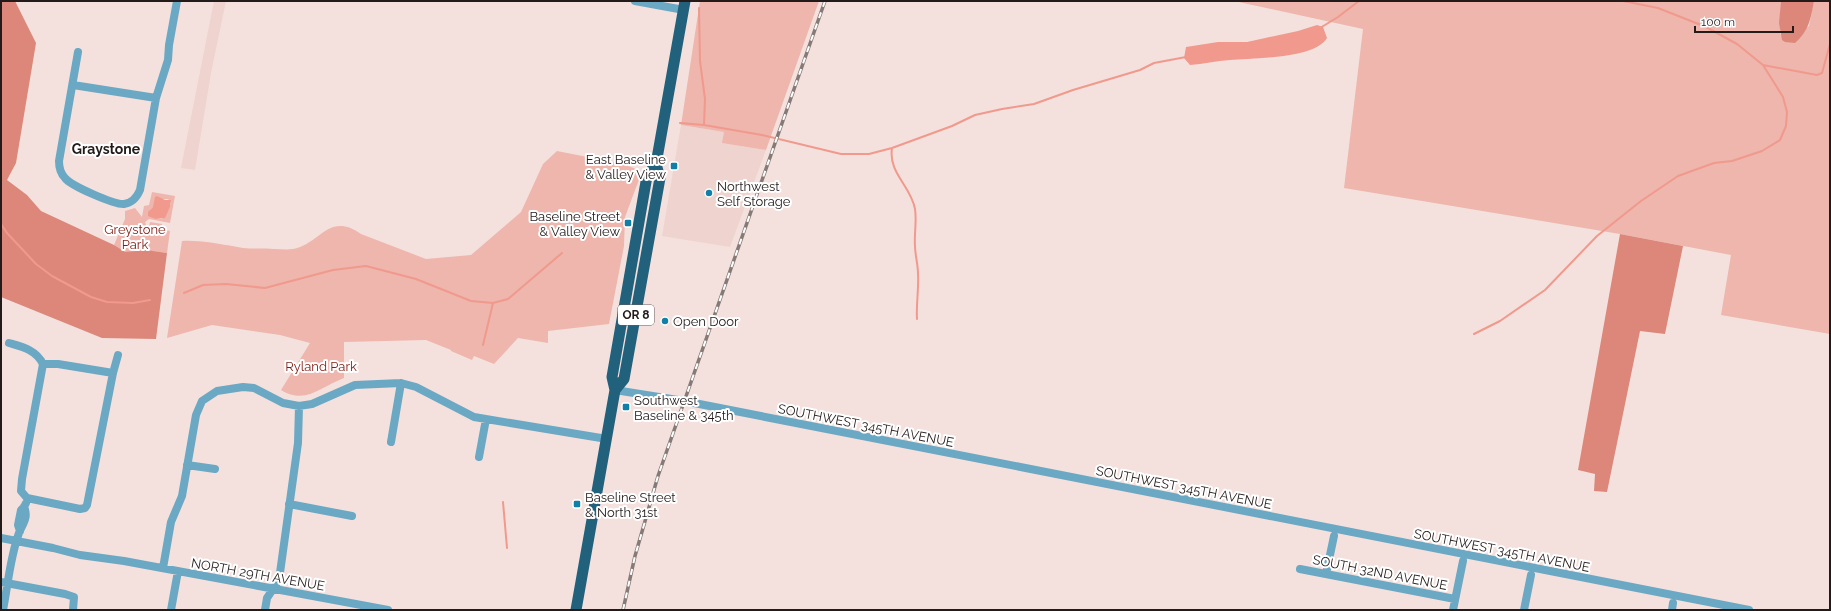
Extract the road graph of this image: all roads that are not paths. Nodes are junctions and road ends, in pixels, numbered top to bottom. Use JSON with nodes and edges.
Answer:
{"nodes":[{"id":1,"x":177,"y":1,"type":"edge"},
{"id":2,"x":635,"y":1,"type":"edge"},
{"id":3,"x":684,"y":6,"type":"edge"},
{"id":4,"x":78,"y":52,"type":"dead end"},
{"id":5,"x":73,"y":85,"type":"junction"},
{"id":6,"x":156,"y":98,"type":"junction"},
{"id":7,"x":9,"y":343,"type":"dead end"},
{"id":8,"x":118,"y":355,"type":"dead end"},
{"id":9,"x":43,"y":364,"type":"junction"},
{"id":10,"x":113,"y":373,"type":"junction"},
{"id":11,"x":401,"y":383,"type":"junction"},
{"id":12,"x":615,"y":390,"type":"junction"},
{"id":13,"x":299,"y":406,"type":"junction"},
{"id":14,"x":486,"y":419,"type":"junction"},
{"id":15,"x":607,"y":439,"type":"junction"},
{"id":16,"x":391,"y":442,"type":"dead end"},
{"id":17,"x":479,"y":457,"type":"dead end"},
{"id":18,"x":187,"y":465,"type":"junction"},
{"id":19,"x":215,"y":470,"type":"dead end"},
{"id":20,"x":27,"y":498,"type":"junction"},
{"id":21,"x":289,"y":504,"type":"junction"},
{"id":22,"x":352,"y":516,"type":"dead end"},
{"id":23,"x":1334,"y":536,"type":"dead end"},
{"id":24,"x":1,"y":538,"type":"edge"},
{"id":25,"x":16,"y":541,"type":"junction"},
{"id":26,"x":1463,"y":561,"type":"dead end"},
{"id":27,"x":163,"y":568,"type":"junction"},
{"id":28,"x":1300,"y":569,"type":"dead end"},
{"id":29,"x":178,"y":571,"type":"junction"},
{"id":30,"x":1326,"y":574,"type":"junction"},
{"id":31,"x":1531,"y":575,"type":"dead end"},
{"id":32,"x":4,"y":583,"type":"edge"},
{"id":33,"x":274,"y":588,"type":"junction"},
{"id":34,"x":1455,"y":599,"type":"junction"},
{"id":35,"x":359,"y":607,"type":"edge"},
{"id":36,"x":3,"y":610,"type":"edge"},
{"id":37,"x":73,"y":610,"type":"edge"},
{"id":38,"x":171,"y":610,"type":"edge"},
{"id":39,"x":265,"y":610,"type":"edge"},
{"id":40,"x":388,"y":610,"type":"edge"},
{"id":41,"x":576,"y":610,"type":"edge"},
{"id":42,"x":1453,"y":610,"type":"edge"},
{"id":43,"x":1524,"y":610,"type":"edge"},
{"id":44,"x":1749,"y":610,"type":"edge"}],
"edges":[{"from":1,"to":6,"type":"street"},
{"from":2,"to":3,"type":"street"},
{"from":3,"to":12,"type":"highway","number":"OR 8"},
{"from":4,"to":5,"type":"street"},
{"from":5,"to":6,"type":"street"},
{"from":5,"to":6,"type":"street"},
{"from":7,"to":9,"type":"street"},
{"from":8,"to":10,"type":"street"},
{"from":9,"to":10,"type":"street"},
{"from":9,"to":20,"type":"street"},
{"from":10,"to":20,"type":"street"},
{"from":11,"to":13,"type":"street"},
{"from":11,"to":14,"type":"street"},
{"from":11,"to":16,"type":"street"},
{"from":12,"to":15,"type":"highway","number":"OR 8"},
{"from":12,"to":44,"type":"street","name":"SOUTHWEST 345TH AVENUE"},
{"from":13,"to":18,"type":"street"},
{"from":13,"to":21,"type":"street"},
{"from":14,"to":15,"type":"street"},
{"from":14,"to":17,"type":"street"},
{"from":15,"to":41,"type":"highway","number":"OR 8"},
{"from":18,"to":19,"type":"street"},
{"from":18,"to":27,"type":"street"},
{"from":20,"to":25,"type":"street"},
{"from":21,"to":22,"type":"street"},
{"from":21,"to":33,"type":"street"},
{"from":23,"to":30,"type":"street"},
{"from":24,"to":25,"type":"street","name":"NORTH 29TH AVENUE"},
{"from":25,"to":27,"type":"street","name":"NORTH 29TH AVENUE"},
{"from":25,"to":32,"type":"street"},
{"from":26,"to":34,"type":"street"},
{"from":27,"to":29,"type":"street","name":"NORTH 29TH AVENUE"},
{"from":28,"to":30,"type":"street","name":"SOUTH 32ND AVENUE"},
{"from":29,"to":33,"type":"street","name":"NORTH 29TH AVENUE"},
{"from":29,"to":38,"type":"street"},
{"from":30,"to":34,"type":"street","name":"SOUTH 32ND AVENUE"},
{"from":31,"to":43,"type":"street"},
{"from":32,"to":36,"type":"street"},
{"from":32,"to":37,"type":"street"},
{"from":33,"to":35,"type":"street","name":"NORTH 29TH AVENUE"},
{"from":33,"to":39,"type":"street"},
{"from":34,"to":42,"type":"street"},
{"from":35,"to":40,"type":"street","name":"NORTH 29TH AVENUE"}]}
